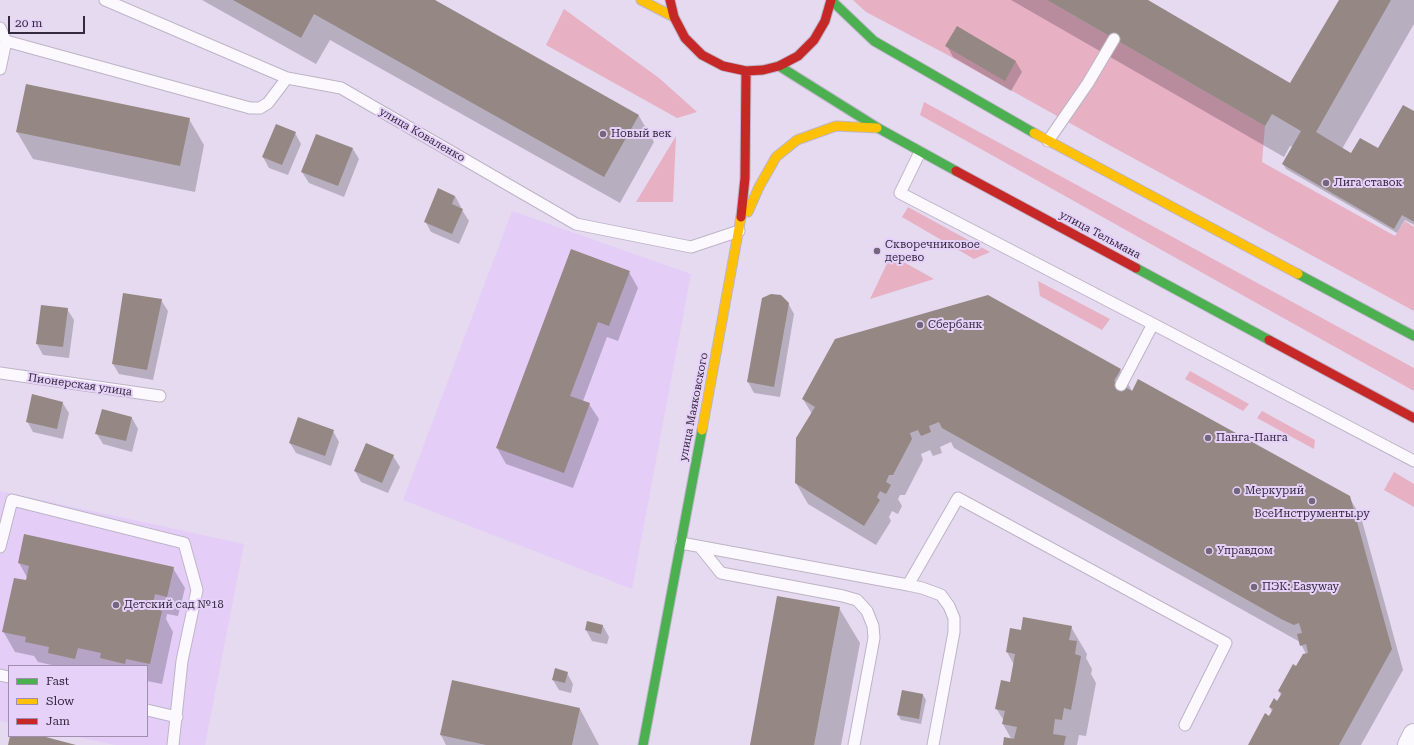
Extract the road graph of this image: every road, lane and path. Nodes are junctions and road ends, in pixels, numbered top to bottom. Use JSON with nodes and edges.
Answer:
{"nodes":[{"id":1,"x":105,"y":0,"type":"edge"},
{"id":2,"x":641,"y":0,"type":"edge"},
{"id":3,"x":670,"y":0,"type":"edge"},
{"id":4,"x":831,"y":0,"type":"edge"},
{"id":5,"x":674,"y":17,"type":"junction"},
{"id":6,"x":0,"y":28,"type":"edge"},
{"id":7,"x":1114,"y":39,"type":"dead end"},
{"id":8,"x":6,"y":41,"type":"junction"},
{"id":9,"x":779,"y":66,"type":"junction"},
{"id":10,"x":0,"y":69,"type":"edge"},
{"id":11,"x":746,"y":71,"type":"junction"},
{"id":12,"x":288,"y":78,"type":"junction"},
{"id":13,"x":878,"y":128,"type":"junction"},
{"id":14,"x":1048,"y":141,"type":"junction"},
{"id":15,"x":920,"y":152,"type":"junction"},
{"id":16,"x":739,"y":232,"type":"junction"},
{"id":17,"x":1153,"y":324,"type":"junction"},
{"id":18,"x":1414,"y":336,"type":"edge"},
{"id":19,"x":0,"y":373,"type":"edge"},
{"id":20,"x":1121,"y":385,"type":"dead end"},
{"id":21,"x":160,"y":396,"type":"dead end"},
{"id":22,"x":1414,"y":418,"type":"edge"},
{"id":23,"x":1414,"y":461,"type":"edge"},
{"id":24,"x":681,"y":543,"type":"junction"},
{"id":25,"x":0,"y":547,"type":"edge"},
{"id":26,"x":700,"y":547,"type":"junction"},
{"id":27,"x":908,"y":585,"type":"junction"},
{"id":28,"x":148,"y":710,"type":"edge"},
{"id":29,"x":177,"y":717,"type":"junction"},
{"id":30,"x":1185,"y":725,"type":"dead end"},
{"id":31,"x":1414,"y":735,"type":"edge"},
{"id":32,"x":174,"y":745,"type":"edge"},
{"id":33,"x":643,"y":745,"type":"edge"},
{"id":34,"x":854,"y":745,"type":"edge"},
{"id":35,"x":933,"y":745,"type":"edge"},
{"id":36,"x":1409,"y":745,"type":"edge"}],
"edges":[{"from":1,"to":12,"type":"lane","name":"улица Коваленко"},
{"from":2,"to":5,"type":"main road"},
{"from":3,"to":5,"type":"main road"},
{"from":4,"to":9,"type":"main road"},
{"from":4,"to":14,"type":"main road"},
{"from":5,"to":11,"type":"main road"},
{"from":6,"to":8,"type":"lane"},
{"from":7,"to":14,"type":"lane"},
{"from":8,"to":10,"type":"lane"},
{"from":8,"to":12,"type":"lane"},
{"from":9,"to":11,"type":"main road"},
{"from":9,"to":13,"type":"main road","name":"улица Тельмана"},
{"from":11,"to":16,"type":"main road","name":"улица Маяковского"},
{"from":12,"to":16,"type":"lane","name":"улица Коваленко"},
{"from":13,"to":15,"type":"main road","name":"улица Тельмана"},
{"from":13,"to":16,"type":"main road"},
{"from":14,"to":18,"type":"main road"},
{"from":15,"to":17,"type":"lane"},
{"from":15,"to":22,"type":"main road","name":"улица Тельмана"},
{"from":16,"to":24,"type":"main road","name":"улица Маяковского"},
{"from":17,"to":20,"type":"lane"},
{"from":17,"to":23,"type":"lane"},
{"from":19,"to":21,"type":"lane","name":"Пионерская улица"},
{"from":24,"to":26,"type":"lane"},
{"from":24,"to":33,"type":"main road","name":"улица Маяковского"},
{"from":25,"to":29,"type":"lane"},
{"from":26,"to":27,"type":"lane"},
{"from":26,"to":34,"type":"lane"},
{"from":27,"to":30,"type":"lane"},
{"from":27,"to":35,"type":"lane"},
{"from":28,"to":29,"type":"lane"},
{"from":29,"to":32,"type":"lane"},
{"from":31,"to":36,"type":"street"}]}
